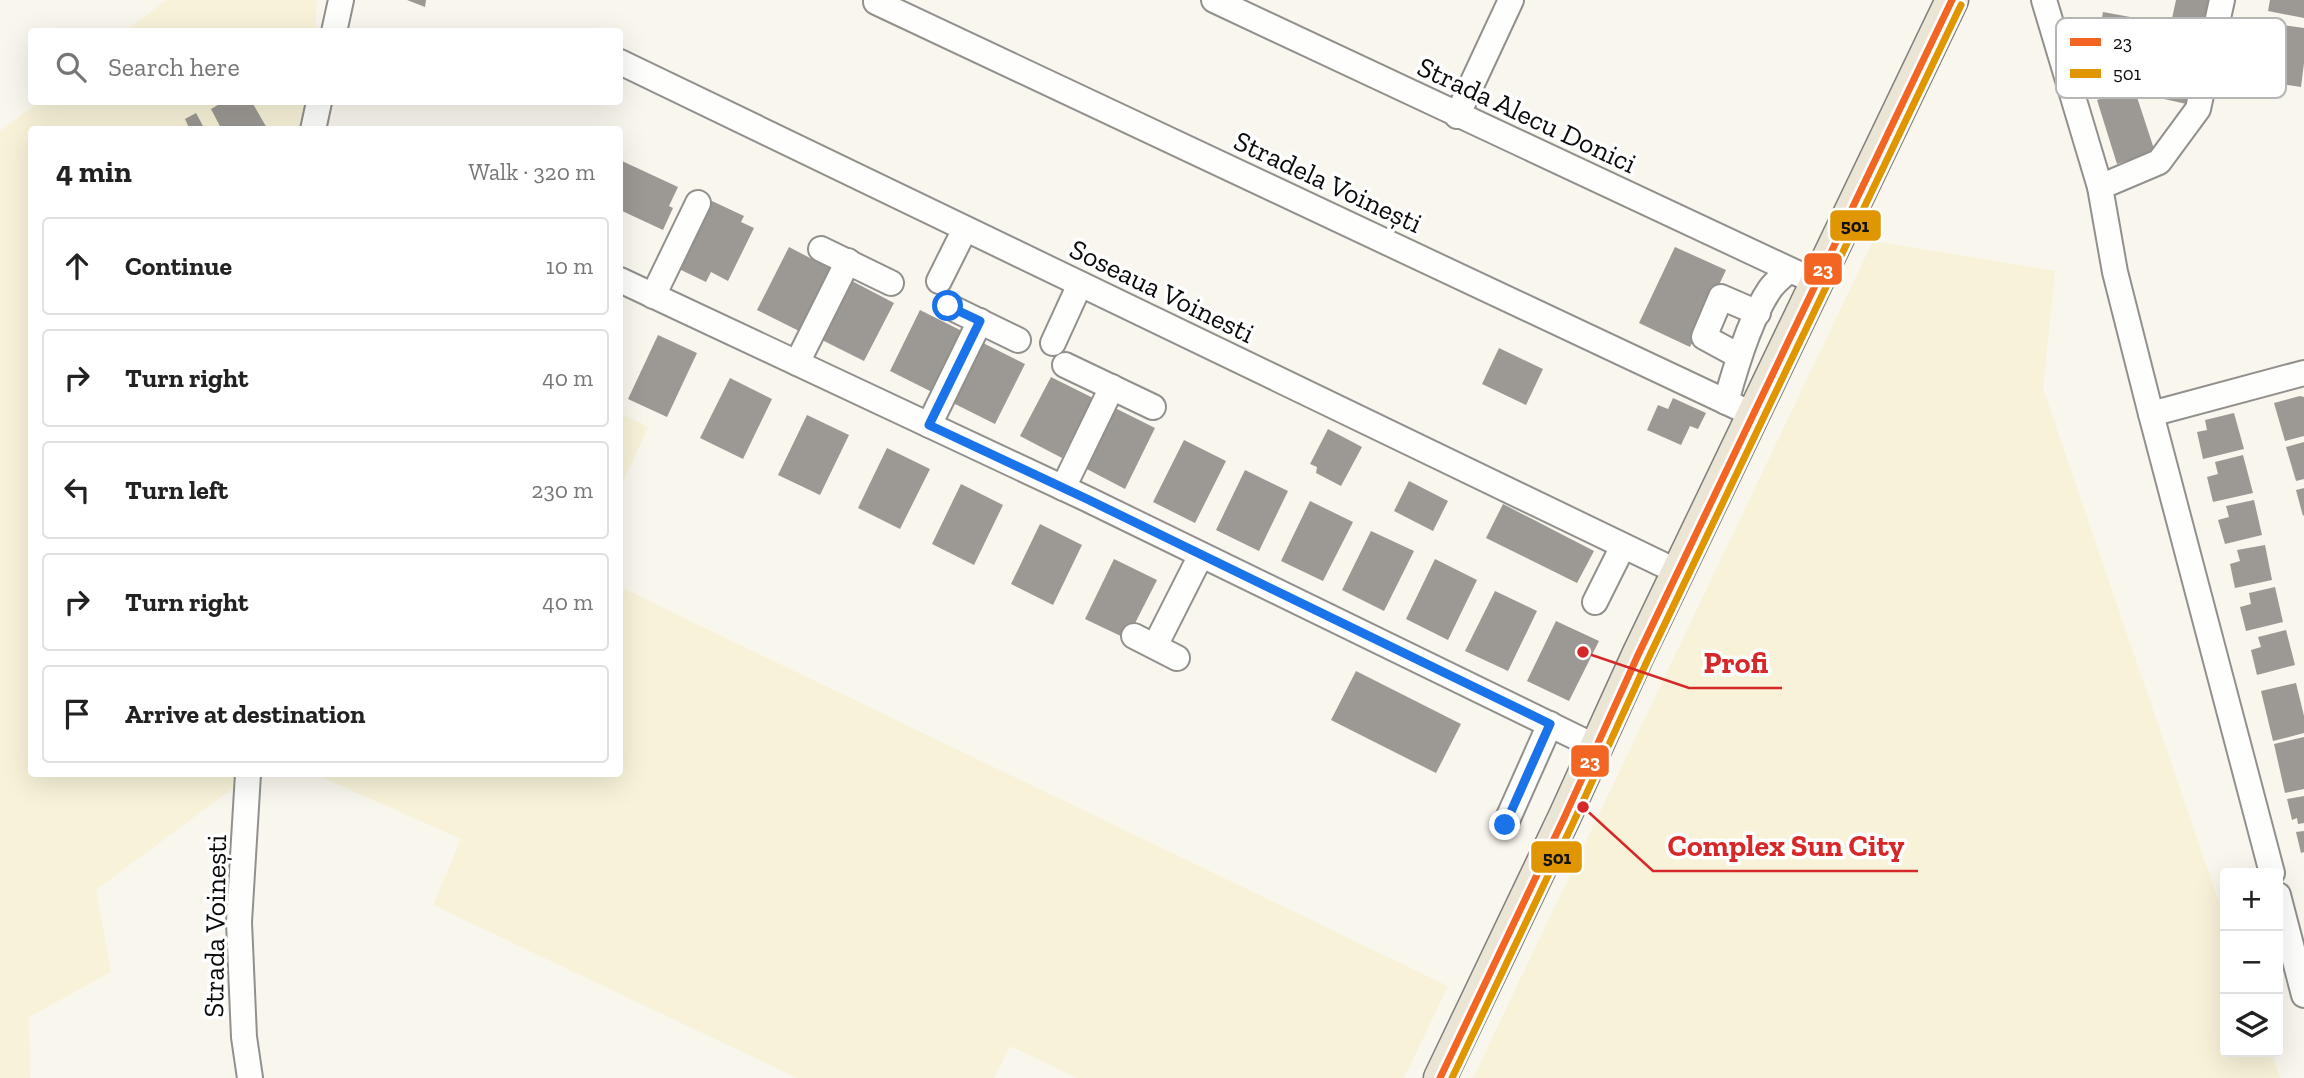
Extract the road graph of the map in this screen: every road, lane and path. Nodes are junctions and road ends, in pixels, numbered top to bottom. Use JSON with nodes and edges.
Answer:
{"nodes":[{"id":1,"x":341,"y":0,"type":"edge"},
{"id":2,"x":1214,"y":0,"type":"edge"},
{"id":3,"x":1511,"y":0,"type":"edge"},
{"id":4,"x":1952,"y":0,"type":"edge"},
{"id":5,"x":2044,"y":0,"type":"edge"},
{"id":6,"x":2222,"y":0,"type":"edge"},
{"id":7,"x":876,"y":2,"type":"edge"},
{"id":8,"x":1247,"y":7,"type":"edge"},
{"id":9,"x":2218,"y":18,"type":"edge"},
{"id":10,"x":335,"y":28,"type":"edge"},
{"id":11,"x":2056,"y":40,"type":"edge"},
{"id":12,"x":623,"y":63,"type":"edge"},
{"id":13,"x":2073,"y":98,"type":"edge"},
{"id":14,"x":2200,"y":98,"type":"edge"},
{"id":15,"x":318,"y":105,"type":"edge"},
{"id":16,"x":1457,"y":116,"type":"junction"},
{"id":17,"x":314,"y":126,"type":"edge"},
{"id":18,"x":2100,"y":187,"type":"junction"},
{"id":19,"x":698,"y":203,"type":"dead end"},
{"id":20,"x":965,"y":229,"type":"junction"},
{"id":21,"x":821,"y":249,"type":"dead end"},
{"id":22,"x":848,"y":261,"type":"junction"},
{"id":23,"x":1803,"y":276,"type":"junction"},
{"id":24,"x":623,"y":281,"type":"edge"},
{"id":25,"x":939,"y":281,"type":"dead end"},
{"id":26,"x":891,"y":283,"type":"dead end"},
{"id":27,"x":1080,"y":284,"type":"junction"},
{"id":28,"x":653,"y":296,"type":"junction"},
{"id":29,"x":948,"y":306,"type":"dead end"},
{"id":30,"x":1758,"y":313,"type":"junction"},
{"id":31,"x":980,"y":321,"type":"junction"},
{"id":32,"x":1018,"y":340,"type":"dead end"},
{"id":33,"x":1053,"y":343,"type":"dead end"},
{"id":34,"x":1739,"y":356,"type":"junction"},
{"id":35,"x":797,"y":363,"type":"junction"},
{"id":36,"x":1065,"y":365,"type":"dead end"},
{"id":37,"x":2304,"y":373,"type":"edge"},
{"id":38,"x":1112,"y":387,"type":"junction"},
{"id":39,"x":1726,"y":402,"type":"junction"},
{"id":40,"x":1153,"y":407,"type":"dead end"},
{"id":41,"x":2151,"y":414,"type":"junction"},
{"id":42,"x":1754,"y":415,"type":"junction"},
{"id":43,"x":929,"y":425,"type":"junction"},
{"id":44,"x":1063,"y":488,"type":"junction"},
{"id":45,"x":1623,"y":546,"type":"junction"},
{"id":46,"x":1201,"y":555,"type":"junction"},
{"id":47,"x":1678,"y":572,"type":"junction"},
{"id":48,"x":1595,"y":601,"type":"dead end"},
{"id":49,"x":1177,"y":658,"type":"dead end"},
{"id":50,"x":1550,"y":724,"type":"junction"},
{"id":51,"x":1596,"y":747,"type":"junction"},
{"id":52,"x":248,"y":777,"type":"edge"},
{"id":53,"x":1505,"y":825,"type":"dead end"},
{"id":54,"x":2271,"y":868,"type":"edge"},
{"id":55,"x":2283,"y":913,"type":"edge"},
{"id":56,"x":2304,"y":991,"type":"edge"},
{"id":57,"x":250,"y":1078,"type":"edge"},
{"id":58,"x":1440,"y":1078,"type":"edge"}],
"edges":[{"from":1,"to":10,"type":"street"},
{"from":2,"to":8,"type":"street","name":"Strada Alecu Donici"},
{"from":3,"to":16,"type":"street"},
{"from":4,"to":23,"type":"main road"},
{"from":5,"to":11,"type":"street"},
{"from":6,"to":9,"type":"street"},
{"from":7,"to":39,"type":"street","name":"Stradela Voinești"},
{"from":8,"to":16,"type":"street","name":"Strada Alecu Donici"},
{"from":12,"to":20,"type":"street","name":"Soseaua Voinesti"},
{"from":13,"to":18,"type":"street"},
{"from":14,"to":18,"type":"street"},
{"from":15,"to":17,"type":"street"},
{"from":16,"to":23,"type":"street","name":"Strada Alecu Donici"},
{"from":18,"to":41,"type":"street"},
{"from":19,"to":28,"type":"street"},
{"from":20,"to":25,"type":"street"},
{"from":20,"to":27,"type":"street","name":"Soseaua Voinesti"},
{"from":21,"to":22,"type":"street"},
{"from":22,"to":26,"type":"street"},
{"from":22,"to":35,"type":"street"},
{"from":23,"to":30,"type":"street"},
{"from":23,"to":42,"type":"main road"},
{"from":24,"to":28,"type":"street"},
{"from":27,"to":33,"type":"street"},
{"from":27,"to":45,"type":"street","name":"Soseaua Voinesti"},
{"from":28,"to":35,"type":"street"},
{"from":29,"to":31,"type":"street"},
{"from":30,"to":34,"type":"street"},
{"from":30,"to":34,"type":"street"},
{"from":31,"to":32,"type":"street"},
{"from":31,"to":43,"type":"street"},
{"from":34,"to":39,"type":"street"},
{"from":35,"to":43,"type":"street"},
{"from":36,"to":38,"type":"street"},
{"from":37,"to":41,"type":"street"},
{"from":38,"to":40,"type":"street"},
{"from":38,"to":44,"type":"street"},
{"from":39,"to":42,"type":"street","name":"Stradela Voinești"},
{"from":41,"to":54,"type":"street"},
{"from":42,"to":47,"type":"main road"},
{"from":43,"to":44,"type":"street"},
{"from":44,"to":46,"type":"street"},
{"from":45,"to":47,"type":"street","name":"Soseaua Voinesti"},
{"from":45,"to":48,"type":"street"},
{"from":46,"to":49,"type":"street"},
{"from":46,"to":50,"type":"street"},
{"from":47,"to":51,"type":"main road"},
{"from":50,"to":51,"type":"street"},
{"from":50,"to":53,"type":"street"},
{"from":51,"to":58,"type":"main road"},
{"from":52,"to":57,"type":"street","name":"Strada Voinești"},
{"from":55,"to":56,"type":"street"}]}
